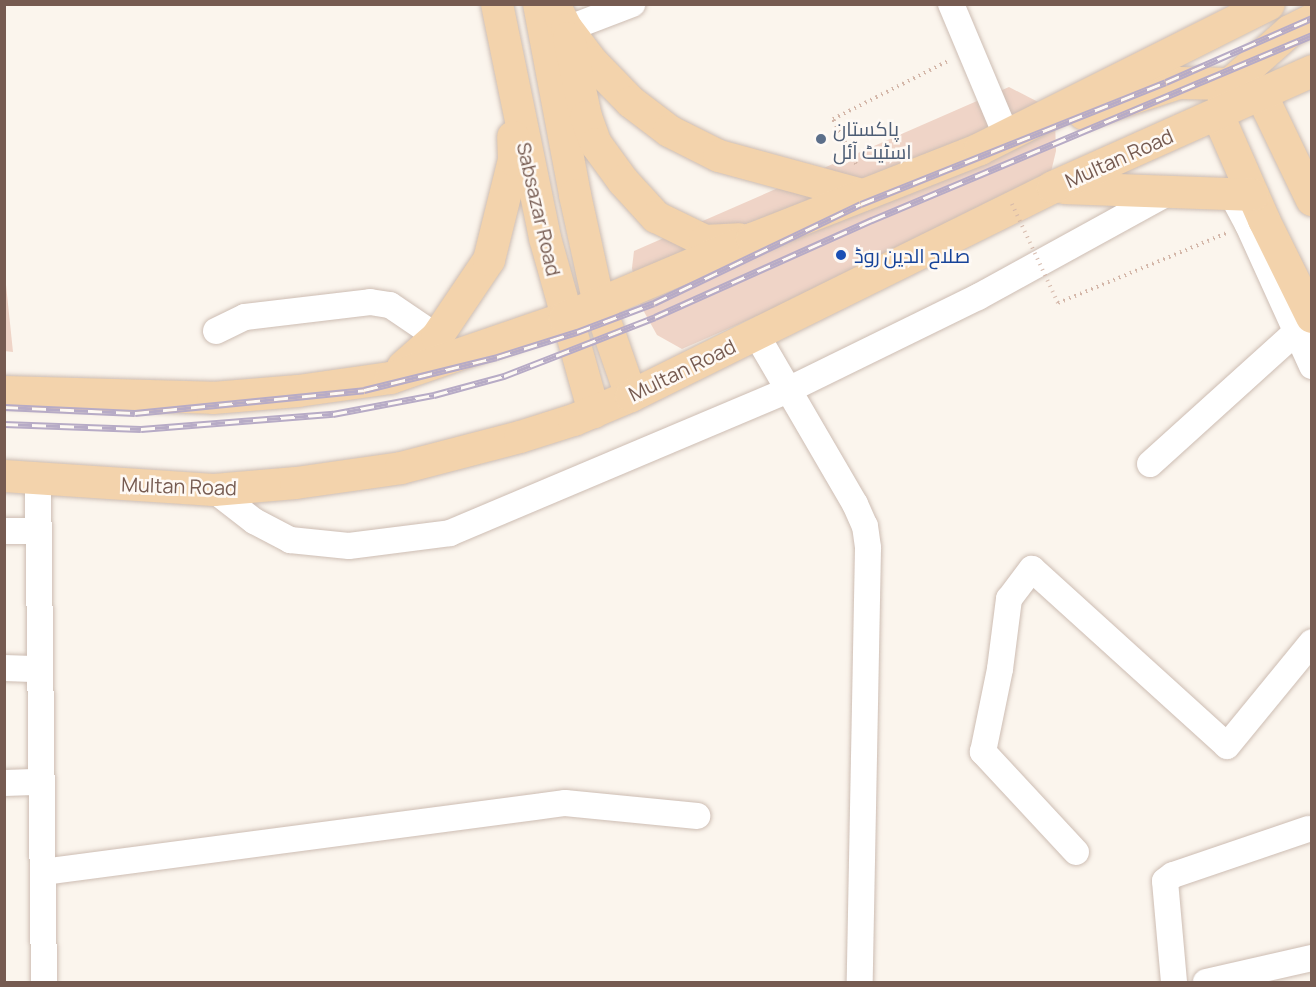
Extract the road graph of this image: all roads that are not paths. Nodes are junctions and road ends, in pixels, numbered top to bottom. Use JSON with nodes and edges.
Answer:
{"nodes":[{"id":1,"x":497,"y":4,"type":"edge"},
{"id":2,"x":539,"y":4,"type":"edge"},
{"id":3,"x":632,"y":4,"type":"edge"},
{"id":4,"x":951,"y":4,"type":"edge"},
{"id":5,"x":1269,"y":4,"type":"edge"},
{"id":6,"x":561,"y":17,"type":"edge"},
{"id":7,"x":1311,"y":20,"type":"edge"},
{"id":8,"x":1311,"y":71,"type":"edge"},
{"id":9,"x":1230,"y":84,"type":"junction"},
{"id":10,"x":512,"y":88,"type":"junction"},
{"id":11,"x":1260,"y":92,"type":"junction"},
{"id":12,"x":1218,"y":115,"type":"junction"},
{"id":13,"x":993,"y":142,"type":"junction"},
{"id":14,"x":1053,"y":188,"type":"junction"},
{"id":15,"x":1171,"y":191,"type":"junction"},
{"id":16,"x":867,"y":194,"type":"junction"},
{"id":17,"x":1311,"y":200,"type":"edge"},
{"id":18,"x":1244,"y":205,"type":"junction"},
{"id":19,"x":752,"y":239,"type":"junction"},
{"id":20,"x":599,"y":304,"type":"junction"},
{"id":21,"x":565,"y":318,"type":"junction"},
{"id":22,"x":1304,"y":324,"type":"edge"},
{"id":23,"x":216,"y":331,"type":"dead end"},
{"id":24,"x":756,"y":334,"type":"junction"},
{"id":25,"x":437,"y":337,"type":"junction"},
{"id":26,"x":1311,"y":366,"type":"edge"},
{"id":27,"x":391,"y":378,"type":"junction"},
{"id":28,"x":788,"y":390,"type":"junction"},
{"id":29,"x":4,"y":392,"type":"edge"},
{"id":30,"x":631,"y":396,"type":"junction"},
{"id":31,"x":594,"y":412,"type":"junction"},
{"id":32,"x":1150,"y":464,"type":"dead end"},
{"id":33,"x":4,"y":476,"type":"edge"},
{"id":34,"x":38,"y":479,"type":"junction"},
{"id":35,"x":214,"y":490,"type":"junction"},
{"id":36,"x":4,"y":531,"type":"edge"},
{"id":37,"x":39,"y":531,"type":"junction"},
{"id":38,"x":1311,"y":642,"type":"edge"},
{"id":39,"x":4,"y":668,"type":"edge"},
{"id":40,"x":40,"y":669,"type":"junction"},
{"id":41,"x":42,"y":782,"type":"junction"},
{"id":42,"x":4,"y":783,"type":"edge"},
{"id":43,"x":697,"y":816,"type":"dead end"},
{"id":44,"x":1308,"y":829,"type":"dead end"},
{"id":45,"x":1076,"y":852,"type":"dead end"},
{"id":46,"x":43,"y":872,"type":"junction"},
{"id":47,"x":1311,"y":958,"type":"edge"},
{"id":48,"x":44,"y":982,"type":"edge"},
{"id":49,"x":860,"y":982,"type":"edge"},
{"id":50,"x":1174,"y":982,"type":"edge"},
{"id":51,"x":1206,"y":982,"type":"edge"}],
"edges":[{"from":1,"to":10,"type":"main road","name":"Sabsazar Road"},
{"from":2,"to":20,"type":"main road","name":"Sabsazar Road"},
{"from":3,"to":6,"type":"street"},
{"from":4,"to":13,"type":"street"},
{"from":5,"to":13,"type":"main road"},
{"from":6,"to":16,"type":"main road"},
{"from":6,"to":19,"type":"main road"},
{"from":7,"to":9,"type":"main road"},
{"from":8,"to":11,"type":"main road","name":"Multan Road"},
{"from":9,"to":11,"type":"main road"},
{"from":9,"to":12,"type":"main road"},
{"from":9,"to":13,"type":"main road"},
{"from":10,"to":21,"type":"main road","name":"Sabsazar Road"},
{"from":10,"to":25,"type":"main road"},
{"from":11,"to":12,"type":"main road","name":"Multan Road"},
{"from":11,"to":17,"type":"main road"},
{"from":12,"to":14,"type":"main road","name":"Multan Road"},
{"from":12,"to":18,"type":"main road"},
{"from":13,"to":16,"type":"main road"},
{"from":14,"to":15,"type":"main road"},
{"from":14,"to":24,"type":"main road","name":"Multan Road"},
{"from":15,"to":18,"type":"main road"},
{"from":15,"to":28,"type":"street"},
{"from":16,"to":19,"type":"main road"},
{"from":18,"to":22,"type":"main road"},
{"from":19,"to":20,"type":"main road"},
{"from":20,"to":21,"type":"main road"},
{"from":20,"to":30,"type":"main road","name":"Sabsazar Road"},
{"from":21,"to":27,"type":"main road"},
{"from":21,"to":31,"type":"main road","name":"Sabsazar Road"},
{"from":22,"to":26,"type":"street"},
{"from":22,"to":32,"type":"street"},
{"from":23,"to":25,"type":"street"},
{"from":24,"to":28,"type":"street"},
{"from":24,"to":30,"type":"main road","name":"Multan Road"},
{"from":25,"to":27,"type":"main road"},
{"from":27,"to":29,"type":"main road"},
{"from":28,"to":35,"type":"street"},
{"from":28,"to":49,"type":"street"},
{"from":30,"to":31,"type":"main road","name":"Multan Road"},
{"from":31,"to":35,"type":"main road","name":"Multan Road"},
{"from":33,"to":34,"type":"main road","name":"Multan Road"},
{"from":34,"to":35,"type":"main road","name":"Multan Road"},
{"from":34,"to":37,"type":"street"},
{"from":36,"to":37,"type":"street"},
{"from":37,"to":40,"type":"street"},
{"from":38,"to":45,"type":"street"},
{"from":39,"to":40,"type":"street"},
{"from":40,"to":41,"type":"street"},
{"from":41,"to":42,"type":"street"},
{"from":41,"to":46,"type":"street"},
{"from":43,"to":46,"type":"street"},
{"from":44,"to":50,"type":"street"},
{"from":46,"to":48,"type":"street"},
{"from":47,"to":51,"type":"street"}]}
